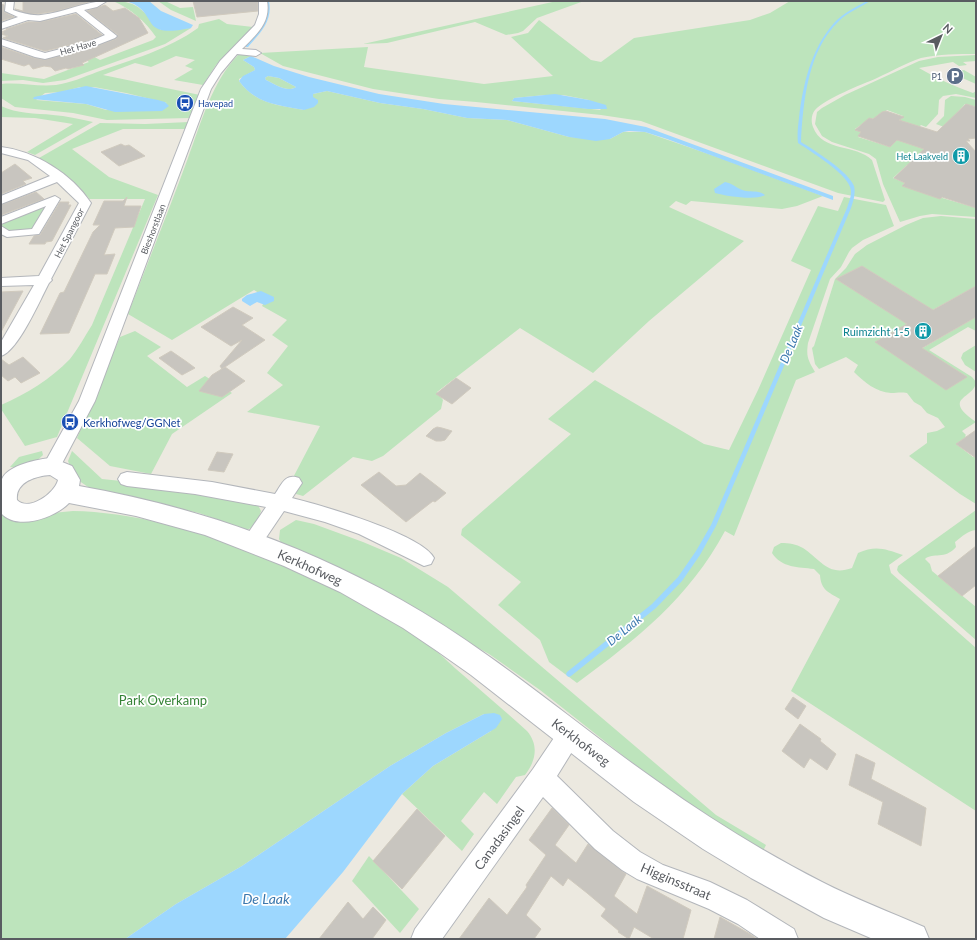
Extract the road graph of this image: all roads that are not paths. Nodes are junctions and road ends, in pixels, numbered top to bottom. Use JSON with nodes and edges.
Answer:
{"nodes":[{"id":1,"x":10,"y":1,"type":"edge"},
{"id":2,"x":103,"y":1,"type":"edge"},
{"id":3,"x":263,"y":1,"type":"edge"},
{"id":4,"x":77,"y":10,"type":"junction"},
{"id":5,"x":27,"y":17,"type":"junction"},
{"id":6,"x":1,"y":26,"type":"edge"},
{"id":7,"x":1,"y":42,"type":"edge"},
{"id":8,"x":235,"y":51,"type":"junction"},
{"id":9,"x":256,"y":53,"type":"dead end"},
{"id":10,"x":1,"y":150,"type":"edge"},
{"id":11,"x":58,"y":177,"type":"junction"},
{"id":12,"x":1,"y":200,"type":"edge"},
{"id":13,"x":1,"y":221,"type":"edge"},
{"id":14,"x":1,"y":229,"type":"edge"},
{"id":15,"x":44,"y":280,"type":"junction"},
{"id":16,"x":1,"y":282,"type":"edge"},
{"id":17,"x":1,"y":351,"type":"edge"},
{"id":18,"x":52,"y":466,"type":"junction"},
{"id":19,"x":127,"y":479,"type":"dead end"},
{"id":20,"x":6,"y":483,"type":"edge"},
{"id":21,"x":293,"y":483,"type":"dead end"},
{"id":22,"x":65,"y":493,"type":"junction"},
{"id":23,"x":280,"y":503,"type":"junction"},
{"id":24,"x":252,"y":542,"type":"junction"},
{"id":25,"x":424,"y":558,"type":"dead end"},
{"id":26,"x":570,"y":734,"type":"junction"},
{"id":27,"x":542,"y":778,"type":"junction"},
{"id":28,"x":909,"y":938,"type":"edge"},
{"id":29,"x":425,"y":939,"type":"edge"},
{"id":30,"x":784,"y":939,"type":"edge"}],
"edges":[{"from":1,"to":5,"type":"street"},
{"from":2,"to":4,"type":"street"},
{"from":3,"to":8,"type":"street","name":"Bieshorstlaan"},
{"from":4,"to":5,"type":"street"},
{"from":4,"to":7,"type":"street","name":"Het Have"},
{"from":5,"to":6,"type":"street"},
{"from":8,"to":9,"type":"street"},
{"from":8,"to":18,"type":"street","name":"Bieshorstlaan"},
{"from":10,"to":11,"type":"street","name":"Het Spangoor"},
{"from":11,"to":12,"type":"street"},
{"from":11,"to":15,"type":"street","name":"Het Spangoor"},
{"from":13,"to":14,"type":"street"},
{"from":15,"to":16,"type":"street"},
{"from":15,"to":17,"type":"street","name":"Het Spangoor"},
{"from":18,"to":20,"type":"street"},
{"from":18,"to":22,"type":"street"},
{"from":19,"to":23,"type":"street"},
{"from":20,"to":22,"type":"street"},
{"from":21,"to":23,"type":"street"},
{"from":22,"to":24,"type":"street","name":"Kerkhofweg"},
{"from":23,"to":24,"type":"street"},
{"from":23,"to":25,"type":"street"},
{"from":24,"to":26,"type":"street","name":"Kerkhofweg"},
{"from":26,"to":27,"type":"street","name":"Canadasingel"},
{"from":26,"to":28,"type":"street","name":"Kerkhofweg"},
{"from":27,"to":29,"type":"street","name":"Canadasingel"},
{"from":27,"to":30,"type":"street","name":"Higginsstraat"}]}
